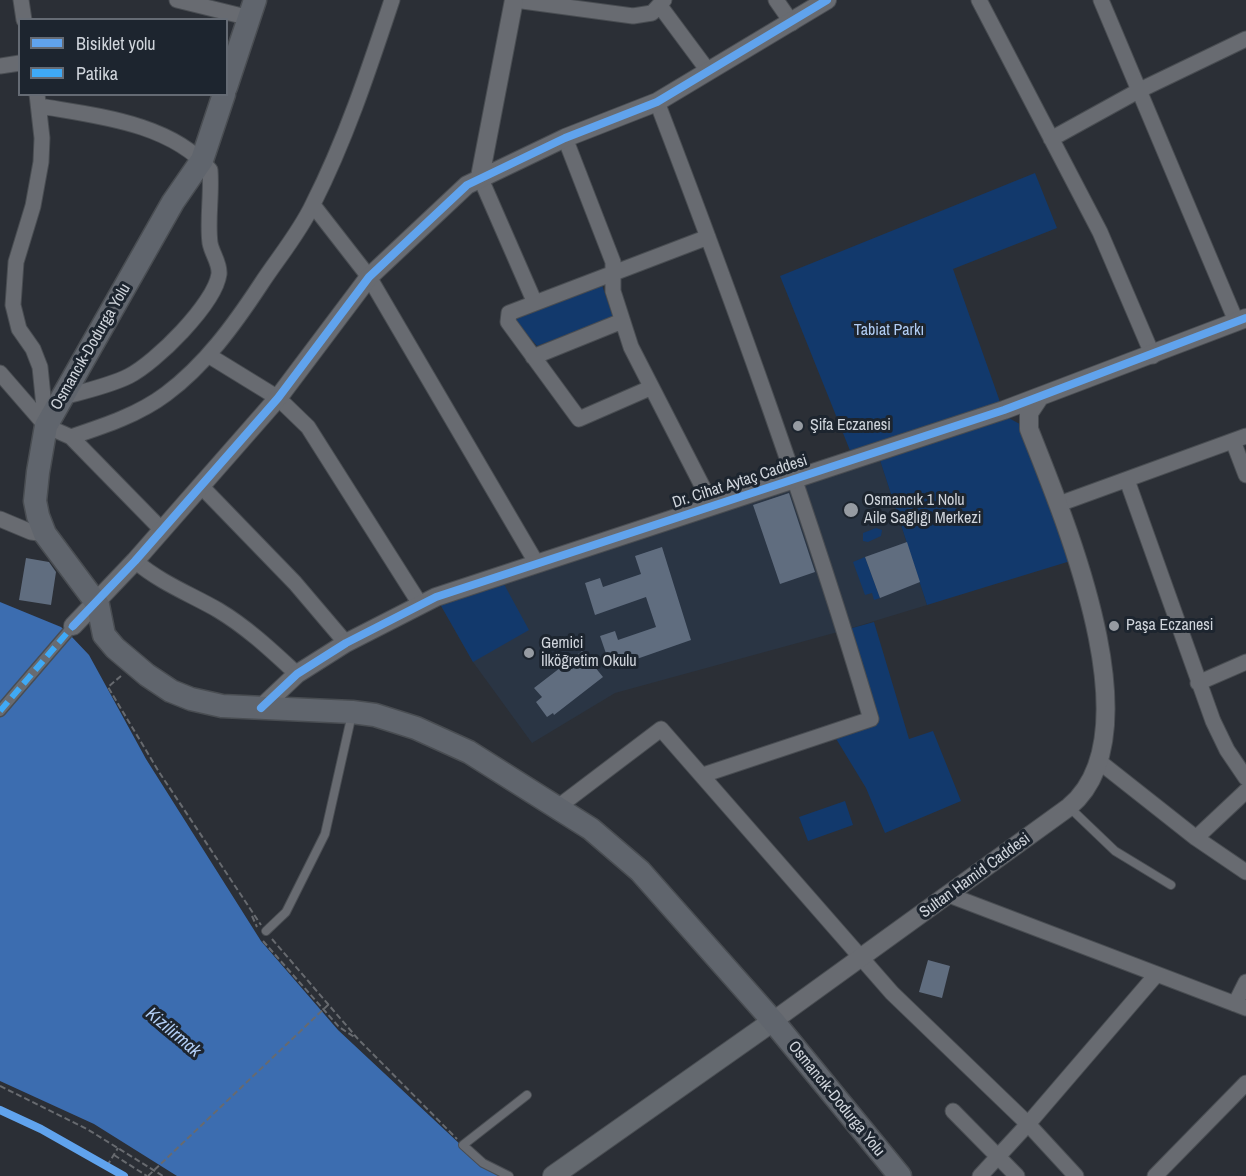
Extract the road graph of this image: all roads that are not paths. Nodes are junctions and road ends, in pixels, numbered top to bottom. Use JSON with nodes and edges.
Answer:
{"nodes":[{"id":1,"x":21,"y":0,"type":"edge"},
{"id":2,"x":177,"y":0,"type":"edge"},
{"id":3,"x":392,"y":0,"type":"edge"},
{"id":4,"x":515,"y":0,"type":"edge"},
{"id":5,"x":776,"y":0,"type":"edge"},
{"id":6,"x":827,"y":0,"type":"edge"},
{"id":7,"x":979,"y":0,"type":"edge"},
{"id":8,"x":1101,"y":0,"type":"edge"},
{"id":9,"x":662,"y":3,"type":"edge"},
{"id":10,"x":253,"y":9,"type":"edge"},
{"id":11,"x":24,"y":18,"type":"edge"},
{"id":12,"x":792,"y":23,"type":"junction"},
{"id":13,"x":1246,"y":39,"type":"edge"},
{"id":14,"x":18,"y":63,"type":"edge"},
{"id":15,"x":0,"y":66,"type":"edge"},
{"id":16,"x":709,"y":72,"type":"junction"},
{"id":17,"x":228,"y":81,"type":"edge"},
{"id":18,"x":1138,"y":91,"type":"junction"},
{"id":19,"x":223,"y":96,"type":"edge"},
{"id":20,"x":38,"y":100,"type":"edge"},
{"id":21,"x":657,"y":102,"type":"junction"},
{"id":22,"x":565,"y":138,"type":"junction"},
{"id":23,"x":1051,"y":139,"type":"junction"},
{"id":24,"x":202,"y":160,"type":"junction"},
{"id":25,"x":480,"y":177,"type":"junction"},
{"id":26,"x":313,"y":206,"type":"junction"},
{"id":27,"x":708,"y":237,"type":"junction"},
{"id":28,"x":613,"y":274,"type":"junction"},
{"id":29,"x":369,"y":277,"type":"junction"},
{"id":30,"x":535,"y":303,"type":"junction"},
{"id":31,"x":1241,"y":320,"type":"edge"},
{"id":32,"x":622,"y":321,"type":"junction"},
{"id":33,"x":208,"y":355,"type":"junction"},
{"id":34,"x":1153,"y":356,"type":"junction"},
{"id":35,"x":533,"y":357,"type":"junction"},
{"id":36,"x":0,"y":373,"type":"edge"},
{"id":37,"x":650,"y":388,"type":"junction"},
{"id":38,"x":63,"y":397,"type":"junction"},
{"id":39,"x":278,"y":398,"type":"junction"},
{"id":40,"x":1039,"y":398,"type":"junction"},
{"id":41,"x":989,"y":416,"type":"junction"},
{"id":42,"x":46,"y":426,"type":"junction"},
{"id":43,"x":1029,"y":429,"type":"junction"},
{"id":44,"x":71,"y":437,"type":"junction"},
{"id":45,"x":1240,"y":438,"type":"edge"},
{"id":46,"x":1246,"y":475,"type":"edge"},
{"id":47,"x":795,"y":478,"type":"junction"},
{"id":48,"x":1126,"y":480,"type":"junction"},
{"id":49,"x":201,"y":486,"type":"junction"},
{"id":50,"x":1059,"y":504,"type":"junction"},
{"id":51,"x":712,"y":506,"type":"junction"},
{"id":52,"x":0,"y":519,"type":"edge"},
{"id":53,"x":162,"y":530,"type":"junction"},
{"id":54,"x":45,"y":534,"type":"junction"},
{"id":55,"x":135,"y":561,"type":"junction"},
{"id":56,"x":537,"y":564,"type":"junction"},
{"id":57,"x":96,"y":602,"type":"junction"},
{"id":58,"x":420,"y":604,"type":"junction"},
{"id":59,"x":73,"y":626,"type":"joint"},
{"id":60,"x":346,"y":643,"type":"junction"},
{"id":61,"x":1246,"y":662,"type":"edge"},
{"id":62,"x":297,"y":674,"type":"junction"},
{"id":63,"x":1198,"y":683,"type":"junction"},
{"id":64,"x":261,"y":708,"type":"junction"},
{"id":65,"x":0,"y":711,"type":"edge"},
{"id":66,"x":352,"y":712,"type":"junction"},
{"id":67,"x":1101,"y":763,"type":"junction"},
{"id":68,"x":703,"y":775,"type":"junction"},
{"id":69,"x":1246,"y":778,"type":"edge"},
{"id":70,"x":1246,"y":790,"type":"edge"},
{"id":71,"x":558,"y":807,"type":"junction"},
{"id":72,"x":1070,"y":807,"type":"junction"},
{"id":73,"x":1196,"y":838,"type":"junction"},
{"id":74,"x":1246,"y":872,"type":"edge"},
{"id":75,"x":1172,"y":885,"type":"dead end"},
{"id":76,"x":949,"y":895,"type":"junction"},
{"id":77,"x":262,"y":933,"type":"road end"},
{"id":78,"x":862,"y":958,"type":"junction"},
{"id":79,"x":1156,"y":975,"type":"junction"},
{"id":80,"x":1246,"y":982,"type":"edge"},
{"id":81,"x":1241,"y":1006,"type":"edge"},
{"id":82,"x":773,"y":1021,"type":"junction"},
{"id":83,"x":1246,"y":1083,"type":"edge"},
{"id":84,"x":527,"y":1095,"type":"dead end"},
{"id":85,"x":952,"y":1111,"type":"dead end"},
{"id":86,"x":1028,"y":1124,"type":"junction"},
{"id":87,"x":998,"y":1156,"type":"junction"},
{"id":88,"x":509,"y":1176,"type":"edge"},
{"id":89,"x":553,"y":1176,"type":"edge"},
{"id":90,"x":900,"y":1176,"type":"edge"},
{"id":91,"x":980,"y":1176,"type":"edge"},
{"id":92,"x":1017,"y":1176,"type":"edge"},
{"id":93,"x":1076,"y":1176,"type":"edge"},
{"id":94,"x":1155,"y":1176,"type":"edge"}],
"edges":[{"from":1,"to":11,"type":"street"},
{"from":2,"to":10,"type":"street"},
{"from":3,"to":26,"type":"street"},
{"from":4,"to":9,"type":"street"},
{"from":4,"to":25,"type":"street"},
{"from":5,"to":12,"type":"street"},
{"from":6,"to":12,"type":"street"},
{"from":7,"to":23,"type":"street"},
{"from":8,"to":18,"type":"street"},
{"from":9,"to":16,"type":"street"},
{"from":10,"to":17,"type":"main road"},
{"from":12,"to":16,"type":"street"},
{"from":13,"to":18,"type":"street"},
{"from":14,"to":15,"type":"street"},
{"from":16,"to":21,"type":"street"},
{"from":18,"to":23,"type":"street"},
{"from":18,"to":31,"type":"street"},
{"from":19,"to":24,"type":"main road","name":"Osmancık-Dodurga Yolu"},
{"from":20,"to":24,"type":"street"},
{"from":20,"to":42,"type":"street"},
{"from":21,"to":22,"type":"street"},
{"from":21,"to":27,"type":"street"},
{"from":22,"to":25,"type":"street"},
{"from":22,"to":28,"type":"street"},
{"from":23,"to":34,"type":"street"},
{"from":24,"to":38,"type":"main road","name":"Osmancık-Dodurga Yolu"},
{"from":24,"to":38,"type":"street"},
{"from":25,"to":29,"type":"street"},
{"from":25,"to":30,"type":"street"},
{"from":26,"to":29,"type":"street"},
{"from":26,"to":33,"type":"street"},
{"from":27,"to":28,"type":"street"},
{"from":27,"to":47,"type":"street"},
{"from":28,"to":30,"type":"street"},
{"from":28,"to":32,"type":"street"},
{"from":29,"to":39,"type":"street"},
{"from":29,"to":56,"type":"street"},
{"from":30,"to":35,"type":"street"},
{"from":31,"to":34,"type":"street","name":"Dr. Cihat Aytaç Caddesi"},
{"from":32,"to":35,"type":"street"},
{"from":32,"to":37,"type":"street"},
{"from":33,"to":39,"type":"street"},
{"from":33,"to":44,"type":"street"},
{"from":34,"to":40,"type":"street","name":"Dr. Cihat Aytaç Caddesi"},
{"from":35,"to":37,"type":"street"},
{"from":36,"to":42,"type":"street"},
{"from":37,"to":51,"type":"street"},
{"from":38,"to":42,"type":"main road","name":"Osmancık-Dodurga Yolu"},
{"from":39,"to":49,"type":"street"},
{"from":39,"to":58,"type":"street"},
{"from":40,"to":41,"type":"street","name":"Dr. Cihat Aytaç Caddesi"},
{"from":40,"to":43,"type":"street"},
{"from":41,"to":43,"type":"street"},
{"from":41,"to":47,"type":"street","name":"Dr. Cihat Aytaç Caddesi"},
{"from":42,"to":44,"type":"street"},
{"from":42,"to":54,"type":"main road","name":"Osmancık-Dodurga Yolu"},
{"from":43,"to":50,"type":"street","name":"Sultan Hamid Caddesi"},
{"from":44,"to":53,"type":"street"},
{"from":45,"to":46,"type":"street"},
{"from":45,"to":48,"type":"street"},
{"from":47,"to":51,"type":"street","name":"Dr. Cihat Aytaç Caddesi"},
{"from":47,"to":68,"type":"street"},
{"from":48,"to":50,"type":"street"},
{"from":48,"to":63,"type":"street"},
{"from":49,"to":53,"type":"street"},
{"from":49,"to":60,"type":"street"},
{"from":50,"to":67,"type":"street","name":"Sultan Hamid Caddesi"},
{"from":51,"to":56,"type":"street","name":"Dr. Cihat Aytaç Caddesi"},
{"from":52,"to":54,"type":"street"},
{"from":53,"to":55,"type":"street"},
{"from":54,"to":57,"type":"main road","name":"Osmancık-Dodurga Yolu"},
{"from":55,"to":57,"type":"street"},
{"from":55,"to":62,"type":"street"},
{"from":56,"to":58,"type":"street","name":"Dr. Cihat Aytaç Caddesi"},
{"from":57,"to":59,"type":"street"},
{"from":57,"to":64,"type":"main road","name":"Osmancık-Dodurga Yolu"},
{"from":58,"to":60,"type":"street","name":"Dr. Cihat Aytaç Caddesi"},
{"from":59,"to":65,"type":"street"},
{"from":60,"to":62,"type":"street","name":"Dr. Cihat Aytaç Caddesi"},
{"from":61,"to":63,"type":"street"},
{"from":62,"to":64,"type":"street","name":"Dr. Cihat Aytaç Caddesi"},
{"from":63,"to":69,"type":"street"},
{"from":64,"to":66,"type":"main road","name":"Osmancık-Dodurga Yolu"},
{"from":66,"to":71,"type":"main road","name":"Osmancık-Dodurga Yolu"},
{"from":66,"to":77,"type":"lane"},
{"from":67,"to":72,"type":"street","name":"Sultan Hamid Caddesi"},
{"from":67,"to":73,"type":"street"},
{"from":68,"to":71,"type":"street"},
{"from":68,"to":78,"type":"street"},
{"from":70,"to":73,"type":"street"},
{"from":71,"to":82,"type":"main road","name":"Osmancık-Dodurga Yolu"},
{"from":72,"to":75,"type":"lane"},
{"from":72,"to":76,"type":"street","name":"Sultan Hamid Caddesi"},
{"from":73,"to":74,"type":"street"},
{"from":76,"to":78,"type":"street","name":"Sultan Hamid Caddesi"},
{"from":76,"to":79,"type":"street"},
{"from":78,"to":82,"type":"street","name":"Sultan Hamid Caddesi"},
{"from":78,"to":86,"type":"street"},
{"from":79,"to":81,"type":"street"},
{"from":79,"to":86,"type":"street"},
{"from":80,"to":81,"type":"street"},
{"from":82,"to":89,"type":"main road","name":"Sultan Hamid Caddesi"},
{"from":82,"to":90,"type":"main road","name":"Osmancık-Dodurga Yolu"},
{"from":83,"to":94,"type":"street"},
{"from":84,"to":88,"type":"lane"},
{"from":85,"to":87,"type":"street"},
{"from":86,"to":87,"type":"street"},
{"from":86,"to":93,"type":"street"},
{"from":87,"to":91,"type":"street"},
{"from":87,"to":92,"type":"street"}]}
